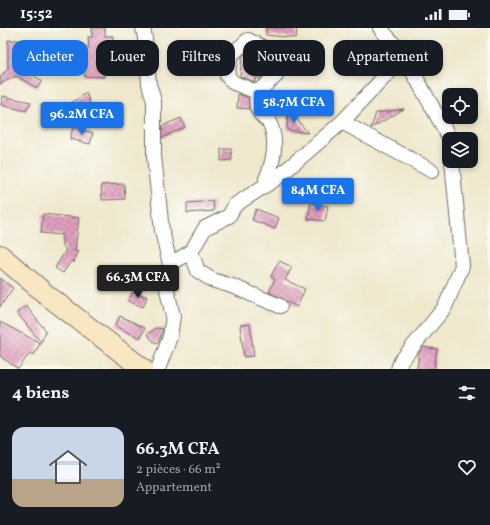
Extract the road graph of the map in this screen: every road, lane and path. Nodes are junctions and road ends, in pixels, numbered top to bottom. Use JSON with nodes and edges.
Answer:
{"nodes":[{"id":1,"x":143,"y":28,"type":"edge"},
{"id":2,"x":380,"y":28,"type":"edge"},
{"id":3,"x":390,"y":40,"type":"edge"},
{"id":4,"x":385,"y":76,"type":"edge"},
{"id":5,"x":415,"y":76,"type":"edge"},
{"id":6,"x":258,"y":92,"type":"dead end"},
{"id":7,"x":342,"y":122,"type":"junction"},
{"id":8,"x":446,"y":132,"type":"edge"},
{"id":9,"x":453,"y":168,"type":"edge"},
{"id":10,"x":432,"y":171,"type":"dead end"},
{"id":11,"x":268,"y":184,"type":"junction"},
{"id":12,"x":191,"y":252,"type":"junction"},
{"id":13,"x":0,"y":255,"type":"edge"},
{"id":14,"x":170,"y":264,"type":"junction"},
{"id":15,"x":280,"y":306,"type":"dead end"},
{"id":16,"x":143,"y":369,"type":"edge"},
{"id":17,"x":158,"y":369,"type":"edge"},
{"id":18,"x":398,"y":369,"type":"edge"}],
"edges":[{"from":1,"to":14,"type":"street"},
{"from":2,"to":3,"type":"street"},
{"from":4,"to":7,"type":"street"},
{"from":5,"to":8,"type":"street"},
{"from":6,"to":11,"type":"street"},
{"from":7,"to":10,"type":"street"},
{"from":7,"to":11,"type":"street"},
{"from":9,"to":18,"type":"street"},
{"from":11,"to":12,"type":"street"},
{"from":12,"to":14,"type":"street"},
{"from":12,"to":15,"type":"street"},
{"from":13,"to":16,"type":"main road"},
{"from":14,"to":17,"type":"street"}]}
